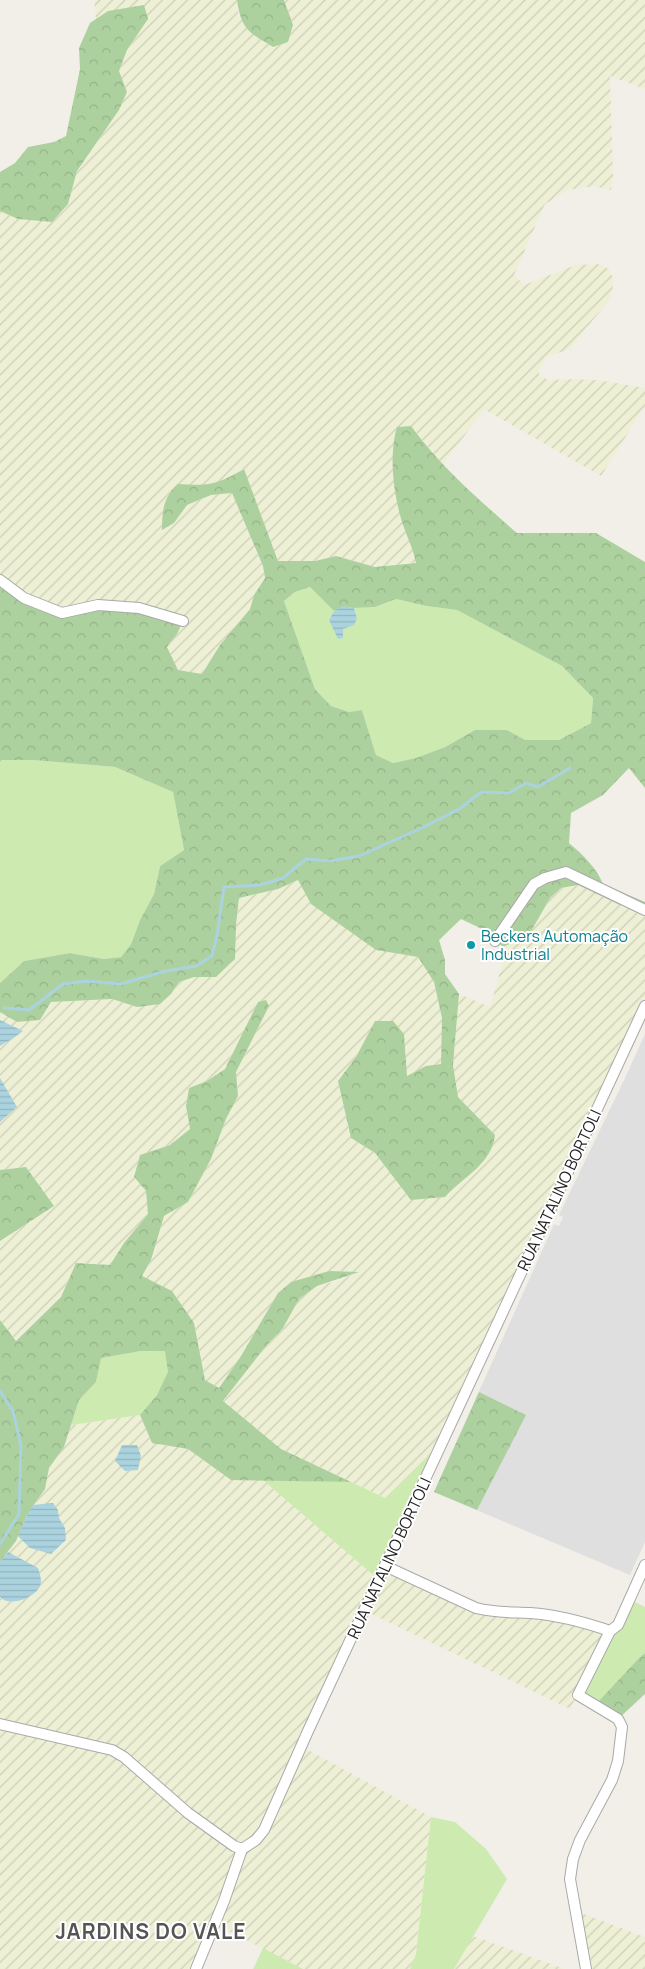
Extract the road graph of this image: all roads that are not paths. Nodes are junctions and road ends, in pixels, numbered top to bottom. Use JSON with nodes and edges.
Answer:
{"nodes":[{"id":1,"x":0,"y":580,"type":"edge"},
{"id":2,"x":183,"y":622,"type":"dead end"},
{"id":3,"x":645,"y":910,"type":"edge"},
{"id":4,"x":495,"y":941,"type":"dead end"},
{"id":5,"x":645,"y":1006,"type":"edge"},
{"id":6,"x":645,"y":1565,"type":"edge"},
{"id":7,"x":386,"y":1566,"type":"junction"},
{"id":8,"x":610,"y":1631,"type":"junction"},
{"id":9,"x":0,"y":1724,"type":"edge"},
{"id":10,"x":242,"y":1849,"type":"junction"},
{"id":11,"x":196,"y":1969,"type":"edge"},
{"id":12,"x":586,"y":1969,"type":"edge"}],
"edges":[{"from":1,"to":2,"type":"street"},
{"from":3,"to":4,"type":"street"},
{"from":5,"to":7,"type":"street","name":"RUA NATALINO BORTOLI"},
{"from":6,"to":8,"type":"street"},
{"from":7,"to":8,"type":"street"},
{"from":7,"to":10,"type":"street","name":"RUA NATALINO BORTOLI"},
{"from":8,"to":12,"type":"street"},
{"from":9,"to":10,"type":"street"},
{"from":10,"to":11,"type":"street"}]}
